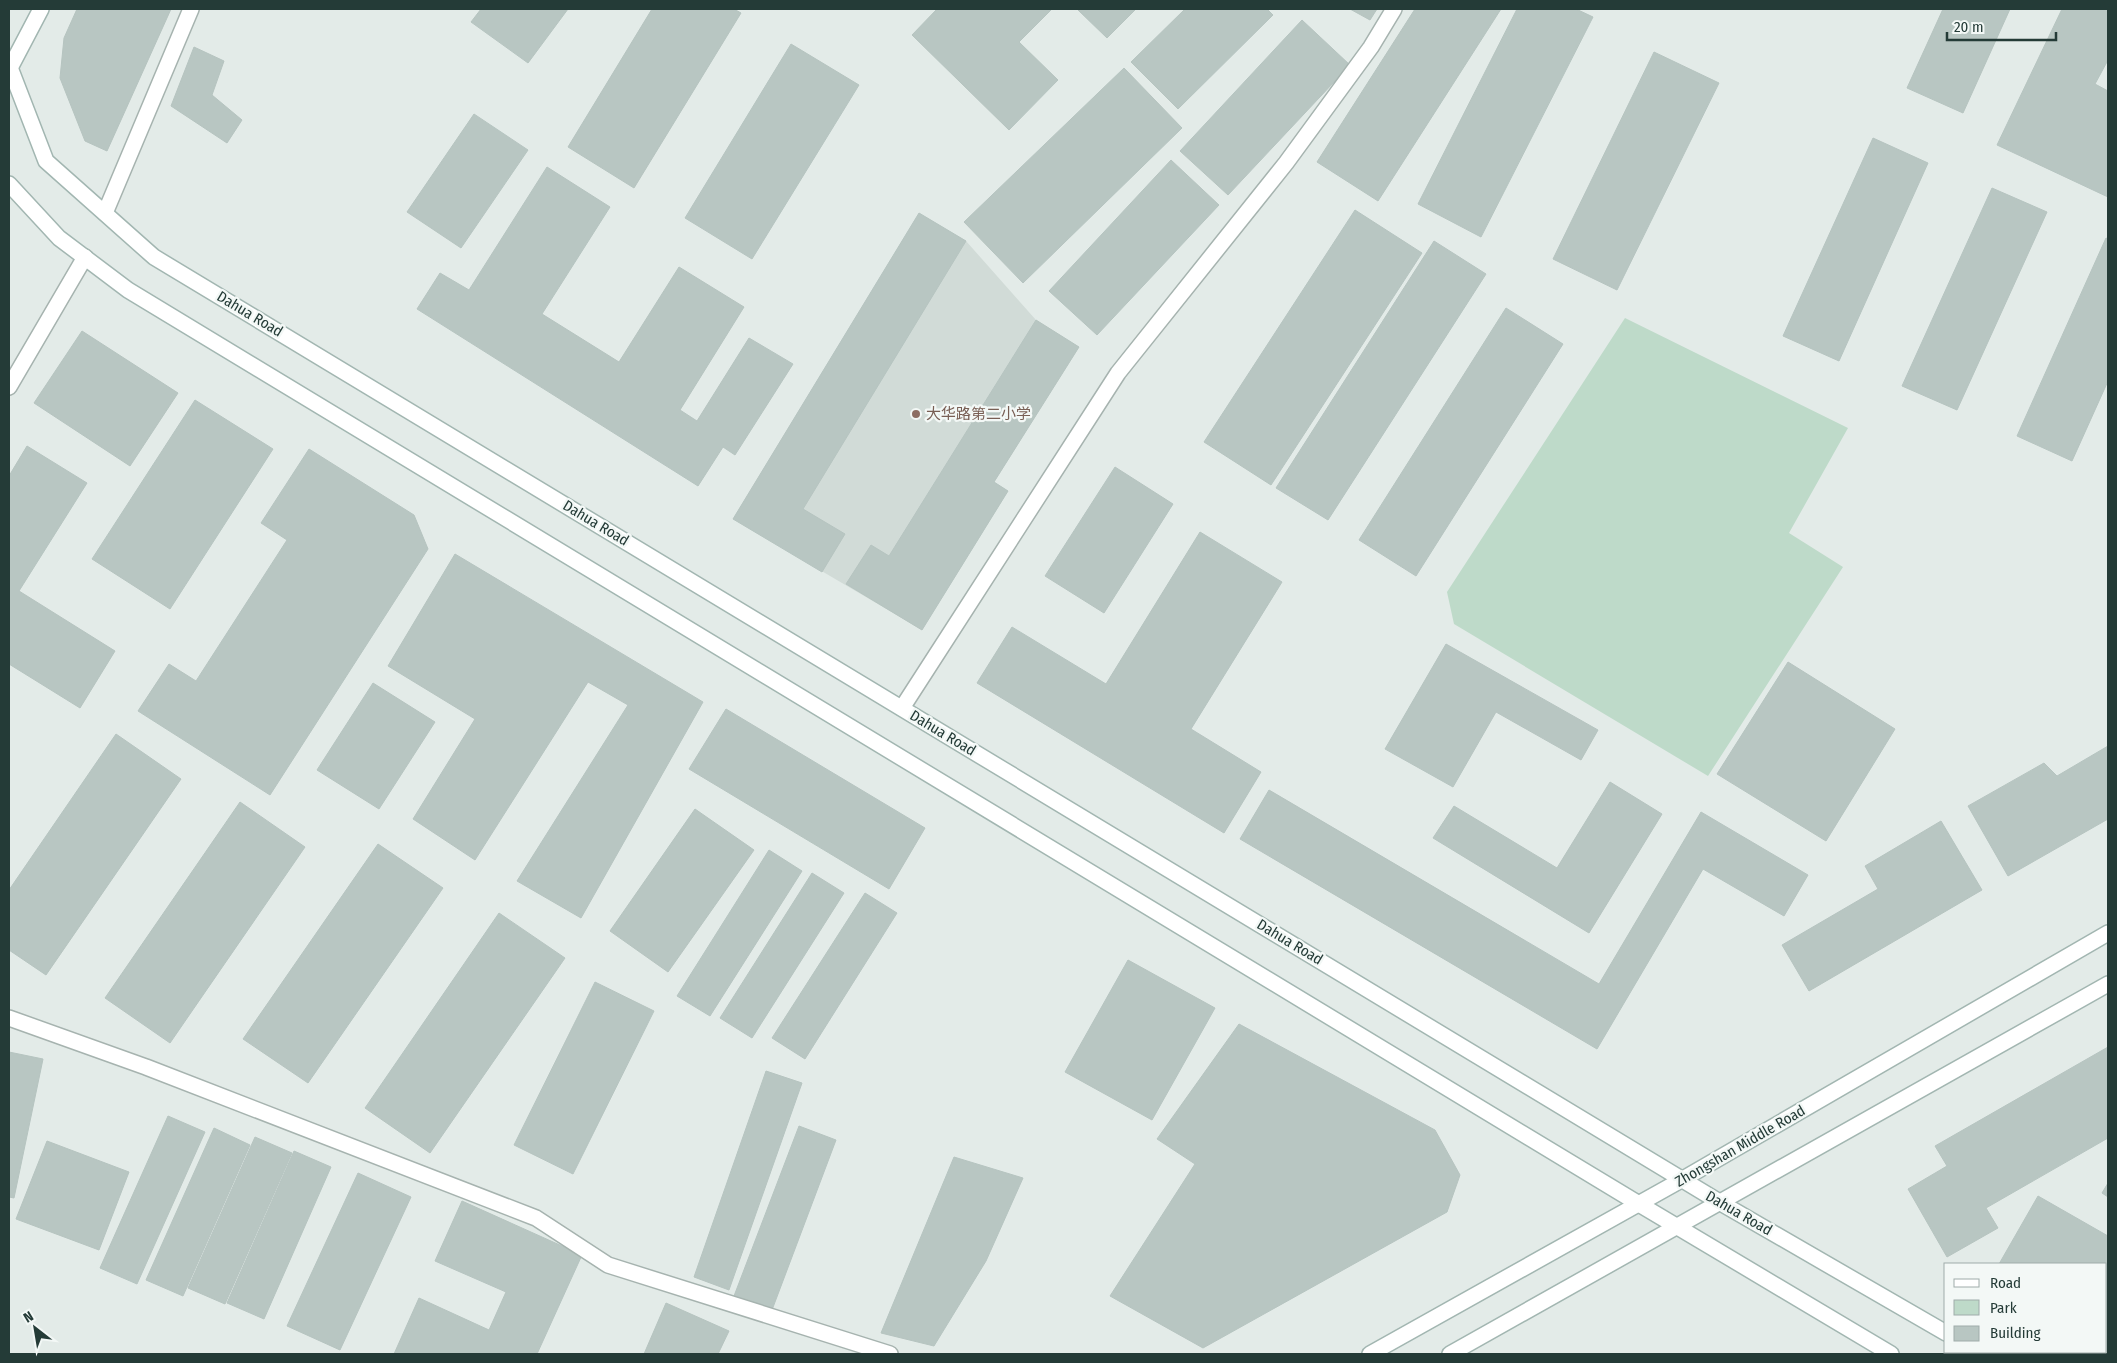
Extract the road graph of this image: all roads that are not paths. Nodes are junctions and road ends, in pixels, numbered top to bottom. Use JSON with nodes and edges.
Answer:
{"nodes":[{"id":1,"x":41,"y":9,"type":"edge"},
{"id":2,"x":191,"y":9,"type":"edge"},
{"id":3,"x":1394,"y":9,"type":"edge"},
{"id":4,"x":9,"y":66,"type":"edge"},
{"id":5,"x":9,"y":184,"type":"edge"},
{"id":6,"x":105,"y":213,"type":"junction"},
{"id":7,"x":85,"y":257,"type":"junction"},
{"id":8,"x":9,"y":387,"type":"edge"},
{"id":9,"x":902,"y":708,"type":"junction"},
{"id":10,"x":2108,"y":933,"type":"edge"},
{"id":11,"x":2108,"y":984,"type":"edge"},
{"id":12,"x":9,"y":1018,"type":"edge"},
{"id":13,"x":1683,"y":1179,"type":"junction"},
{"id":14,"x":1722,"y":1203,"type":"junction"},
{"id":15,"x":1639,"y":1204,"type":"junction"},
{"id":16,"x":1677,"y":1227,"type":"junction"},
{"id":17,"x":1944,"y":1332,"type":"edge"},
{"id":18,"x":890,"y":1354,"type":"edge"},
{"id":19,"x":1370,"y":1354,"type":"edge"},
{"id":20,"x":1450,"y":1354,"type":"edge"},
{"id":21,"x":1891,"y":1354,"type":"edge"}],
"edges":[{"from":1,"to":4,"type":"street"},
{"from":2,"to":6,"type":"street"},
{"from":3,"to":9,"type":"street"},
{"from":4,"to":6,"type":"street","name":"Dahua Road"},
{"from":5,"to":7,"type":"street"},
{"from":6,"to":9,"type":"street","name":"Dahua Road"},
{"from":7,"to":8,"type":"street"},
{"from":7,"to":15,"type":"street"},
{"from":9,"to":13,"type":"street","name":"Dahua Road"},
{"from":10,"to":13,"type":"street","name":"Zhongshan Middle Road"},
{"from":11,"to":14,"type":"street"},
{"from":12,"to":18,"type":"street"},
{"from":13,"to":14,"type":"street","name":"Dahua Road"},
{"from":13,"to":15,"type":"street","name":"Zhongshan Middle Road"},
{"from":14,"to":16,"type":"street"},
{"from":14,"to":17,"type":"street","name":"Dahua Road"},
{"from":15,"to":16,"type":"street"},
{"from":15,"to":19,"type":"street","name":"Zhongshan Middle Road"},
{"from":16,"to":20,"type":"street"},
{"from":16,"to":21,"type":"street"}]}
